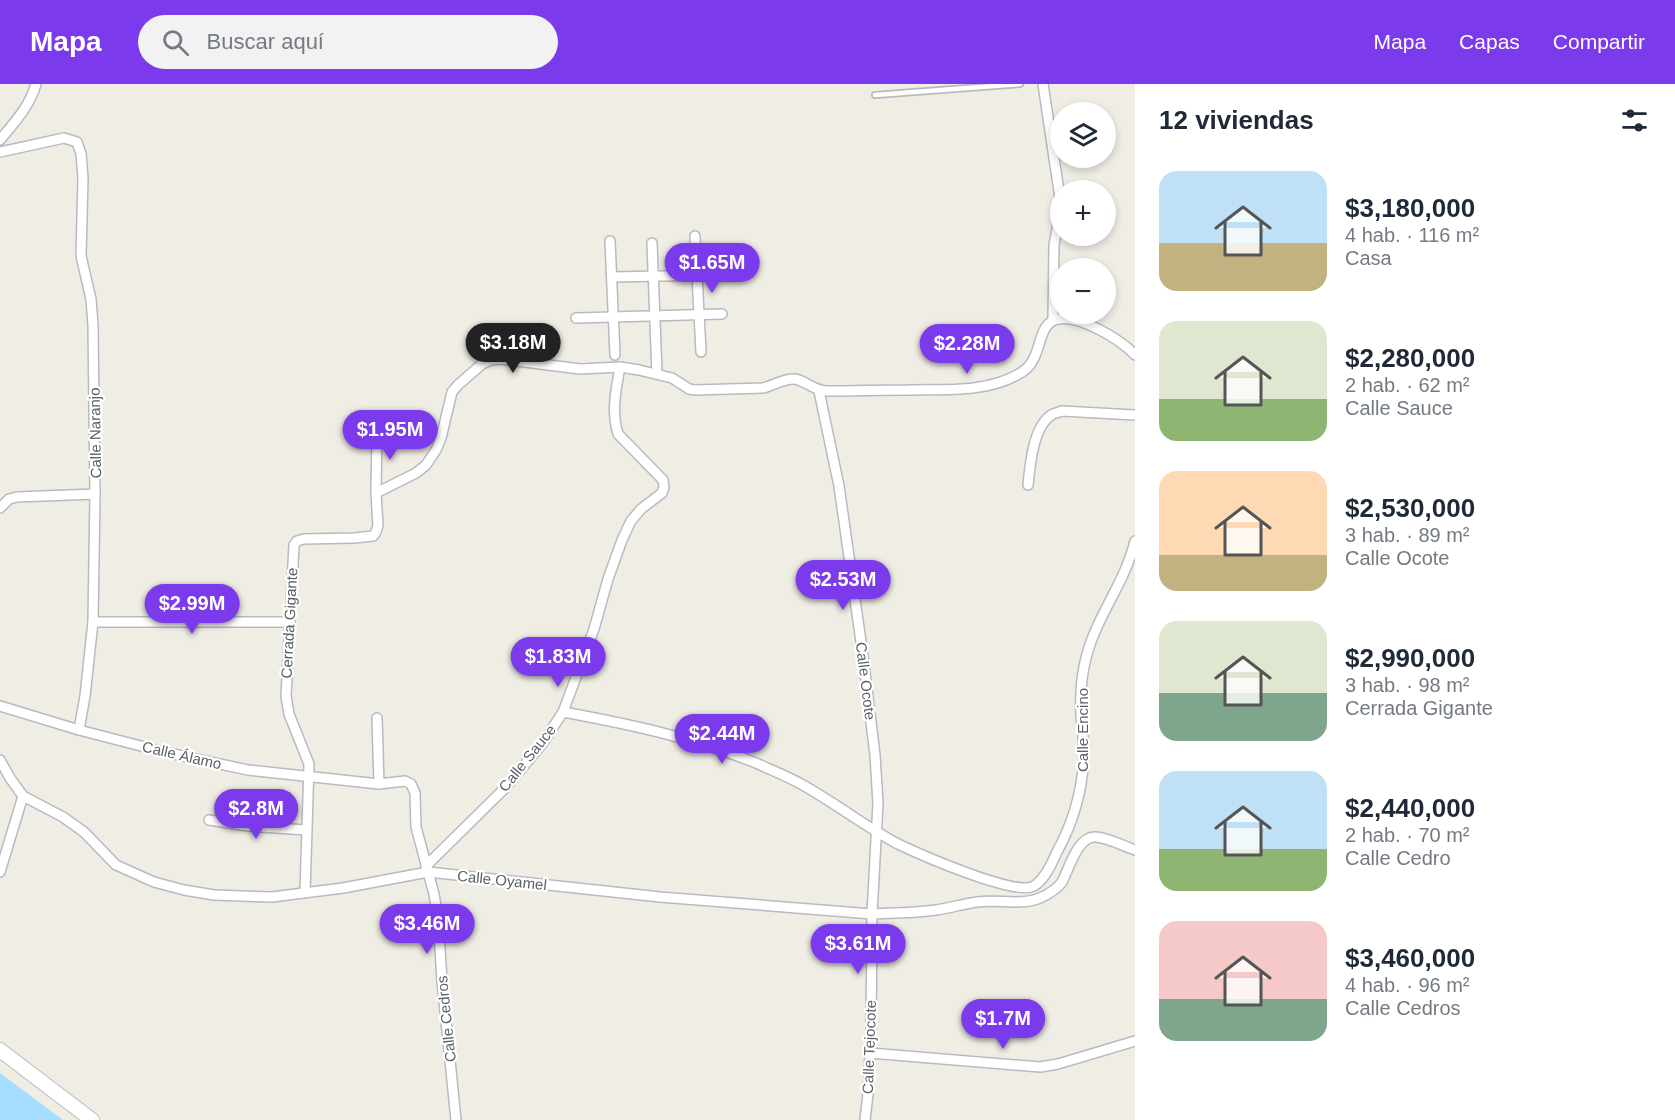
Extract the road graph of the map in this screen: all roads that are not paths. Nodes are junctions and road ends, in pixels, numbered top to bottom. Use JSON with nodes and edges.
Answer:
{"nodes":[{"id":1,"x":36,"y":84,"type":"edge"},
{"id":2,"x":1020,"y":84,"type":"edge"},
{"id":3,"x":1043,"y":84,"type":"edge"},
{"id":4,"x":875,"y":95,"type":"dead end"},
{"id":5,"x":0,"y":140,"type":"edge"},
{"id":6,"x":0,"y":152,"type":"edge"},
{"id":7,"x":694,"y":237,"type":"dead end"},
{"id":8,"x":610,"y":241,"type":"dead end"},
{"id":9,"x":652,"y":243,"type":"dead end"},
{"id":10,"x":1054,"y":258,"type":"edge"},
{"id":11,"x":697,"y":274,"type":"junction"},
{"id":12,"x":713,"y":275,"type":"dead end"},
{"id":13,"x":653,"y":276,"type":"junction"},
{"id":14,"x":612,"y":277,"type":"junction"},
{"id":15,"x":722,"y":314,"type":"dead end"},
{"id":16,"x":700,"y":315,"type":"junction"},
{"id":17,"x":655,"y":316,"type":"junction"},
{"id":18,"x":614,"y":317,"type":"junction"},
{"id":19,"x":576,"y":318,"type":"dead end"},
{"id":20,"x":1050,"y":324,"type":"edge"},
{"id":21,"x":1083,"y":324,"type":"edge"},
{"id":22,"x":701,"y":352,"type":"dead end"},
{"id":23,"x":615,"y":355,"type":"dead end"},
{"id":24,"x":1135,"y":355,"type":"edge"},
{"id":25,"x":621,"y":367,"type":"junction"},
{"id":26,"x":657,"y":374,"type":"junction"},
{"id":27,"x":819,"y":391,"type":"junction"},
{"id":28,"x":1135,"y":416,"type":"edge"},
{"id":29,"x":377,"y":429,"type":"dead end"},
{"id":30,"x":1028,"y":485,"type":"dead end"},
{"id":31,"x":376,"y":493,"type":"junction"},
{"id":32,"x":95,"y":494,"type":"junction"},
{"id":33,"x":0,"y":508,"type":"edge"},
{"id":34,"x":1135,"y":541,"type":"edge"},
{"id":35,"x":93,"y":622,"type":"junction"},
{"id":36,"x":290,"y":622,"type":"junction"},
{"id":37,"x":0,"y":706,"type":"edge"},
{"id":38,"x":563,"y":712,"type":"junction"},
{"id":39,"x":377,"y":718,"type":"dead end"},
{"id":40,"x":79,"y":730,"type":"junction"},
{"id":41,"x":0,"y":760,"type":"edge"},
{"id":42,"x":310,"y":777,"type":"junction"},
{"id":43,"x":405,"y":781,"type":"joint"},
{"id":44,"x":379,"y":784,"type":"junction"},
{"id":45,"x":23,"y":796,"type":"junction"},
{"id":46,"x":209,"y":820,"type":"dead end"},
{"id":47,"x":306,"y":830,"type":"junction"},
{"id":48,"x":876,"y":831,"type":"junction"},
{"id":49,"x":1135,"y":850,"type":"edge"},
{"id":50,"x":427,"y":869,"type":"junction"},
{"id":51,"x":0,"y":872,"type":"edge"},
{"id":52,"x":305,"y":892,"type":"junction"},
{"id":53,"x":872,"y":914,"type":"junction"},
{"id":54,"x":1135,"y":1041,"type":"edge"},
{"id":55,"x":0,"y":1050,"type":"edge"},
{"id":56,"x":870,"y":1053,"type":"junction"},
{"id":57,"x":92,"y":1120,"type":"edge"},
{"id":58,"x":456,"y":1120,"type":"edge"},
{"id":59,"x":865,"y":1120,"type":"edge"}],
"edges":[{"from":1,"to":5,"type":"street"},
{"from":2,"to":4,"type":"lane"},
{"from":3,"to":10,"type":"street"},
{"from":6,"to":32,"type":"street","name":"Calle Naranjo"},
{"from":7,"to":11,"type":"street"},
{"from":8,"to":14,"type":"street"},
{"from":9,"to":13,"type":"street"},
{"from":11,"to":12,"type":"street"},
{"from":11,"to":13,"type":"street"},
{"from":11,"to":16,"type":"street"},
{"from":13,"to":14,"type":"street"},
{"from":13,"to":17,"type":"street"},
{"from":14,"to":18,"type":"street"},
{"from":15,"to":16,"type":"street"},
{"from":16,"to":17,"type":"street"},
{"from":16,"to":22,"type":"street"},
{"from":17,"to":18,"type":"street"},
{"from":17,"to":26,"type":"street"},
{"from":18,"to":19,"type":"street"},
{"from":18,"to":23,"type":"street"},
{"from":20,"to":27,"type":"street"},
{"from":21,"to":24,"type":"street"},
{"from":25,"to":26,"type":"street"},
{"from":25,"to":31,"type":"street"},
{"from":25,"to":38,"type":"street","name":"Calle Sauce"},
{"from":26,"to":27,"type":"street"},
{"from":27,"to":48,"type":"street","name":"Calle Ocote"},
{"from":28,"to":30,"type":"street"},
{"from":29,"to":31,"type":"street"},
{"from":31,"to":36,"type":"street","name":"Cerrada Gigante"},
{"from":32,"to":33,"type":"street"},
{"from":32,"to":35,"type":"street","name":"Calle Naranjo"},
{"from":34,"to":48,"type":"street","name":"Calle Encino"},
{"from":35,"to":36,"type":"street"},
{"from":35,"to":40,"type":"street","name":"Calle Naranjo"},
{"from":36,"to":42,"type":"street","name":"Cerrada Gigante"},
{"from":37,"to":40,"type":"street","name":"Calle Álamo"},
{"from":38,"to":48,"type":"street"},
{"from":38,"to":50,"type":"street","name":"Calle Sauce"},
{"from":39,"to":44,"type":"street"},
{"from":40,"to":42,"type":"street","name":"Calle Álamo"},
{"from":41,"to":45,"type":"street","name":"Calle Oyamel"},
{"from":42,"to":44,"type":"street","name":"Calle Álamo"},
{"from":42,"to":47,"type":"street","name":"Cerrada Gigante"},
{"from":43,"to":44,"type":"street","name":"Calle Álamo"},
{"from":43,"to":50,"type":"street","name":"Calle Cedros"},
{"from":45,"to":51,"type":"street"},
{"from":45,"to":52,"type":"street","name":"Calle Oyamel"},
{"from":46,"to":47,"type":"street"},
{"from":47,"to":52,"type":"street","name":"Cerrada Gigante"},
{"from":48,"to":53,"type":"street","name":"Calle Tejocote"},
{"from":49,"to":53,"type":"street","name":"Calle Oyamel"},
{"from":50,"to":52,"type":"street","name":"Calle Oyamel"},
{"from":50,"to":53,"type":"street","name":"Calle Oyamel"},
{"from":50,"to":58,"type":"street","name":"Calle Cedros"},
{"from":53,"to":56,"type":"street","name":"Calle Tejocote"},
{"from":54,"to":56,"type":"street"},
{"from":55,"to":57,"type":"main road"},
{"from":56,"to":59,"type":"street","name":"Calle Tejocote"}]}
